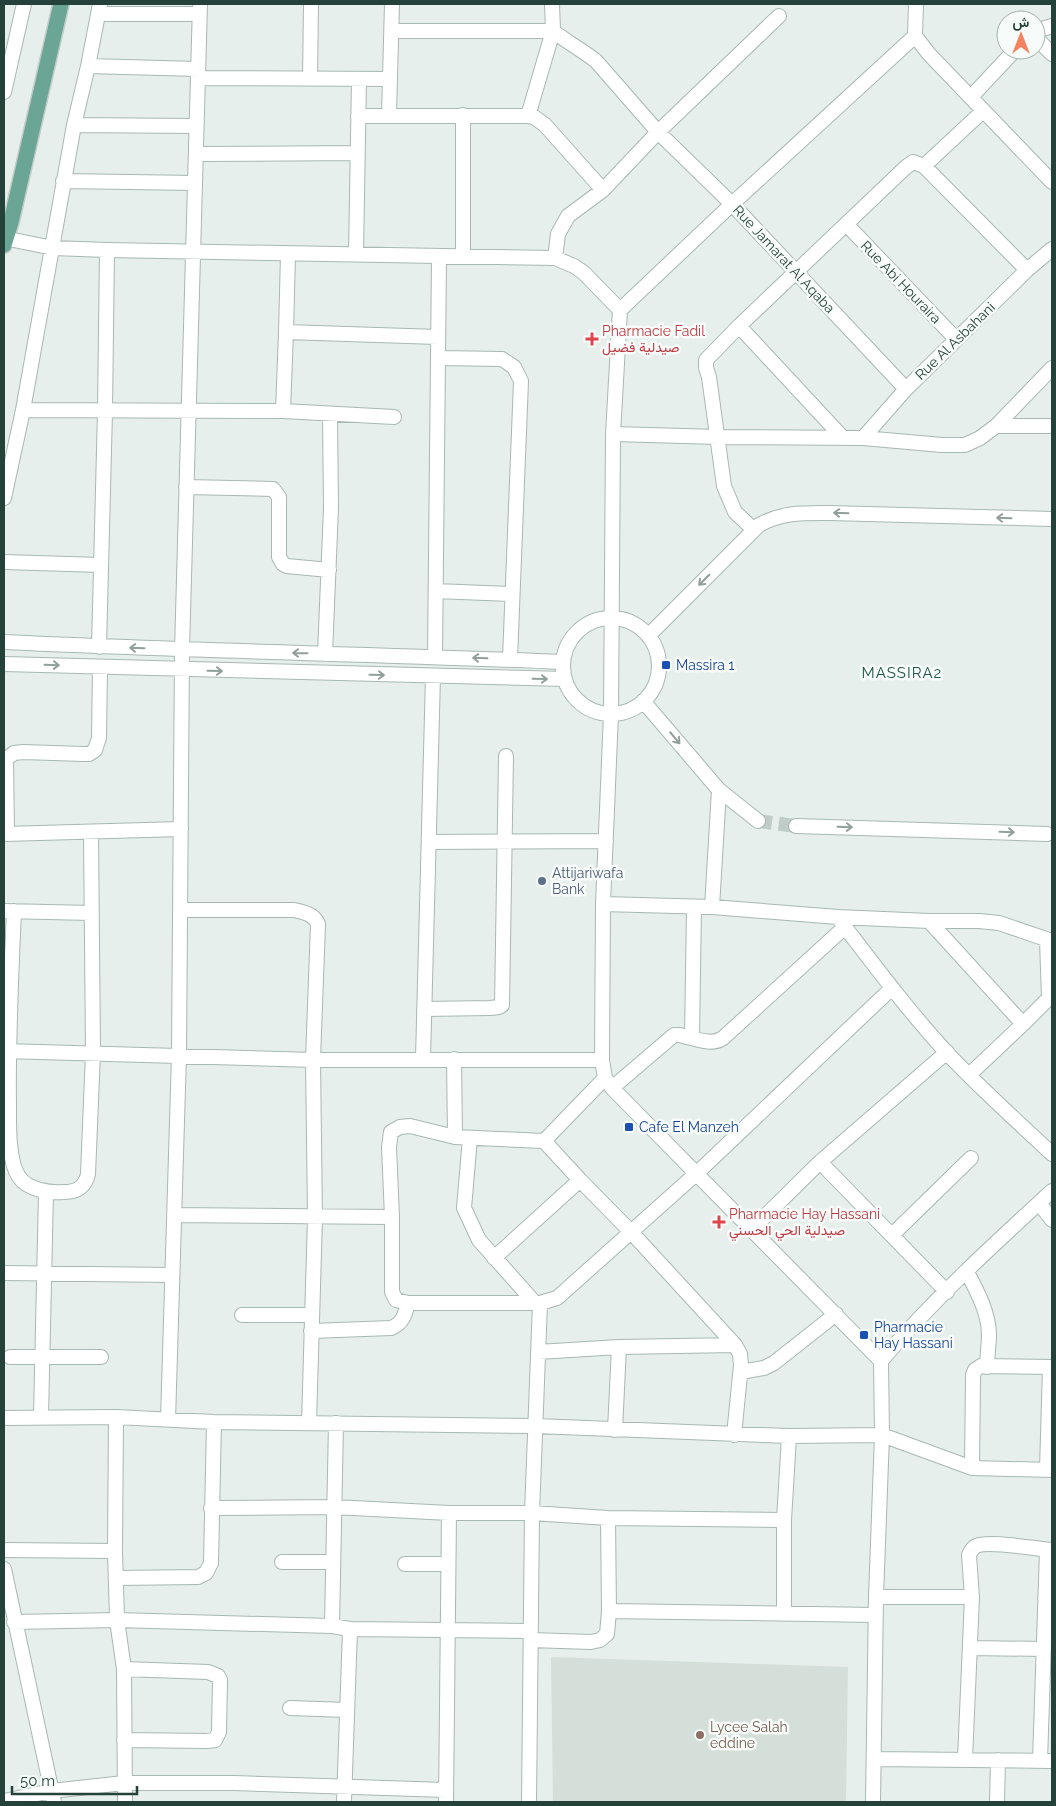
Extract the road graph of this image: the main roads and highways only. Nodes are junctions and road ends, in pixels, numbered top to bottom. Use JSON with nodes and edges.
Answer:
{"nodes":[{"id":1,"x":61,"y":4,"type":"edge"},
{"id":2,"x":4,"y":241,"type":"edge"}],
"edges":[{"from":1,"to":2,"type":"main road"}]}
